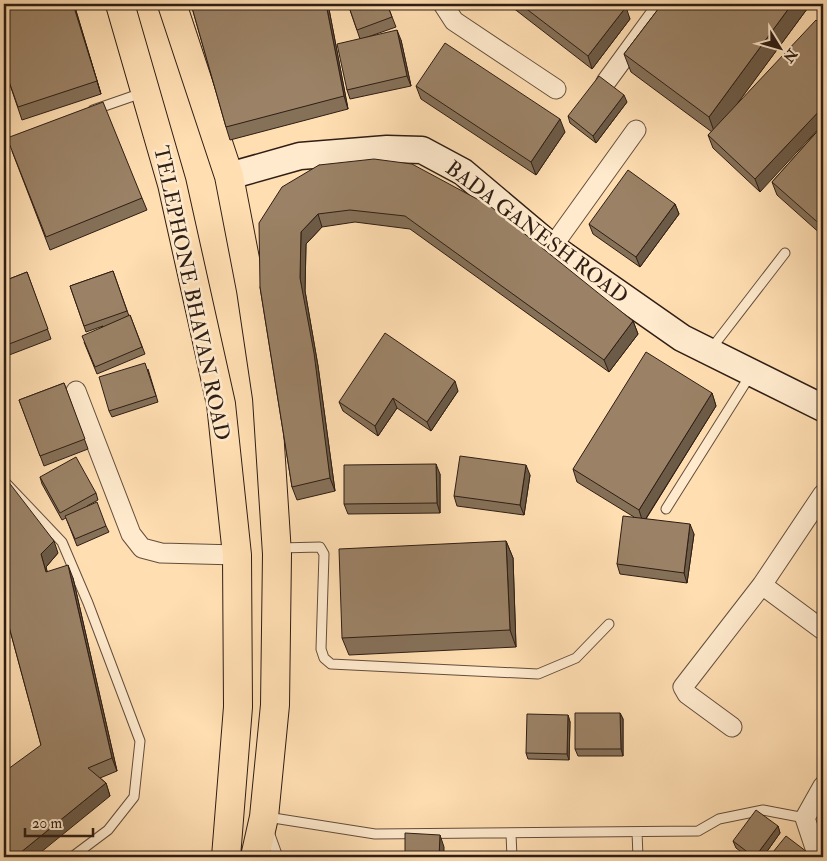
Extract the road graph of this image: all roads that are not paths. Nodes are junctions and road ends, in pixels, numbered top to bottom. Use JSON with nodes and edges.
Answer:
{"nodes":[{"id":1,"x":120,"y":4,"type":"edge"},
{"id":2,"x":172,"y":4,"type":"edge"},
{"id":3,"x":443,"y":4,"type":"edge"},
{"id":4,"x":663,"y":4,"type":"edge"},
{"id":5,"x":606,"y":82,"type":"edge"},
{"id":6,"x":556,"y":89,"type":"dead end"},
{"id":7,"x":146,"y":92,"type":"junction"},
{"id":8,"x":87,"y":112,"type":"edge"},
{"id":9,"x":636,"y":130,"type":"dead end"},
{"id":10,"x":229,"y":176,"type":"junction"},
{"id":11,"x":552,"y":247,"type":"junction"},
{"id":12,"x":785,"y":253,"type":"dead end"},
{"id":13,"x":710,"y":351,"type":"junction"},
{"id":14,"x":752,"y":372,"type":"junction"},
{"id":15,"x":76,"y":391,"type":"dead end"},
{"id":16,"x":823,"y":408,"type":"edge"},
{"id":17,"x":4,"y":481,"type":"edge"},
{"id":18,"x":823,"y":494,"type":"edge"},
{"id":19,"x":666,"y":509,"type":"dead end"},
{"id":20,"x":276,"y":548,"type":"junction"},
{"id":21,"x":237,"y":555,"type":"junction"},
{"id":22,"x":762,"y":585,"type":"junction"},
{"id":23,"x":609,"y":624,"type":"dead end"},
{"id":24,"x":823,"y":630,"type":"edge"},
{"id":25,"x":732,"y":727,"type":"dead end"},
{"id":26,"x":823,"y":786,"type":"edge"},
{"id":27,"x":264,"y":817,"type":"junction"},
{"id":28,"x":805,"y":818,"type":"junction"},
{"id":29,"x":637,"y":832,"type":"junction"},
{"id":30,"x":511,"y":834,"type":"junction"},
{"id":31,"x":72,"y":857,"type":"edge"},
{"id":32,"x":226,"y":857,"type":"edge"},
{"id":33,"x":255,"y":857,"type":"edge"},
{"id":34,"x":278,"y":857,"type":"edge"},
{"id":35,"x":512,"y":857,"type":"edge"},
{"id":36,"x":638,"y":857,"type":"edge"},
{"id":37,"x":818,"y":857,"type":"edge"}],
"edges":[{"from":1,"to":7,"type":"main road","name":"TELEPHONE BHAVAN ROAD"},
{"from":2,"to":10,"type":"main road"},
{"from":3,"to":6,"type":"street"},
{"from":4,"to":5,"type":"street"},
{"from":7,"to":8,"type":"lane"},
{"from":7,"to":21,"type":"main road","name":"TELEPHONE BHAVAN ROAD"},
{"from":9,"to":11,"type":"street"},
{"from":10,"to":11,"type":"street","name":"BADA GANESH ROAD"},
{"from":10,"to":20,"type":"main road"},
{"from":11,"to":13,"type":"street","name":"BADA GANESH ROAD"},
{"from":12,"to":13,"type":"lane"},
{"from":13,"to":14,"type":"street","name":"BADA GANESH ROAD"},
{"from":14,"to":16,"type":"street","name":"BADA GANESH ROAD"},
{"from":14,"to":19,"type":"lane"},
{"from":15,"to":21,"type":"street"},
{"from":17,"to":31,"type":"lane"},
{"from":18,"to":22,"type":"street"},
{"from":20,"to":23,"type":"lane"},
{"from":20,"to":27,"type":"main road"},
{"from":21,"to":32,"type":"main road","name":"TELEPHONE BHAVAN ROAD"},
{"from":22,"to":24,"type":"street"},
{"from":22,"to":25,"type":"street"},
{"from":26,"to":28,"type":"street"},
{"from":27,"to":30,"type":"lane"},
{"from":27,"to":33,"type":"main road"},
{"from":27,"to":34,"type":"lane"},
{"from":28,"to":29,"type":"lane"},
{"from":28,"to":37,"type":"street"},
{"from":29,"to":30,"type":"lane"},
{"from":29,"to":36,"type":"lane"},
{"from":30,"to":35,"type":"lane"}]}
